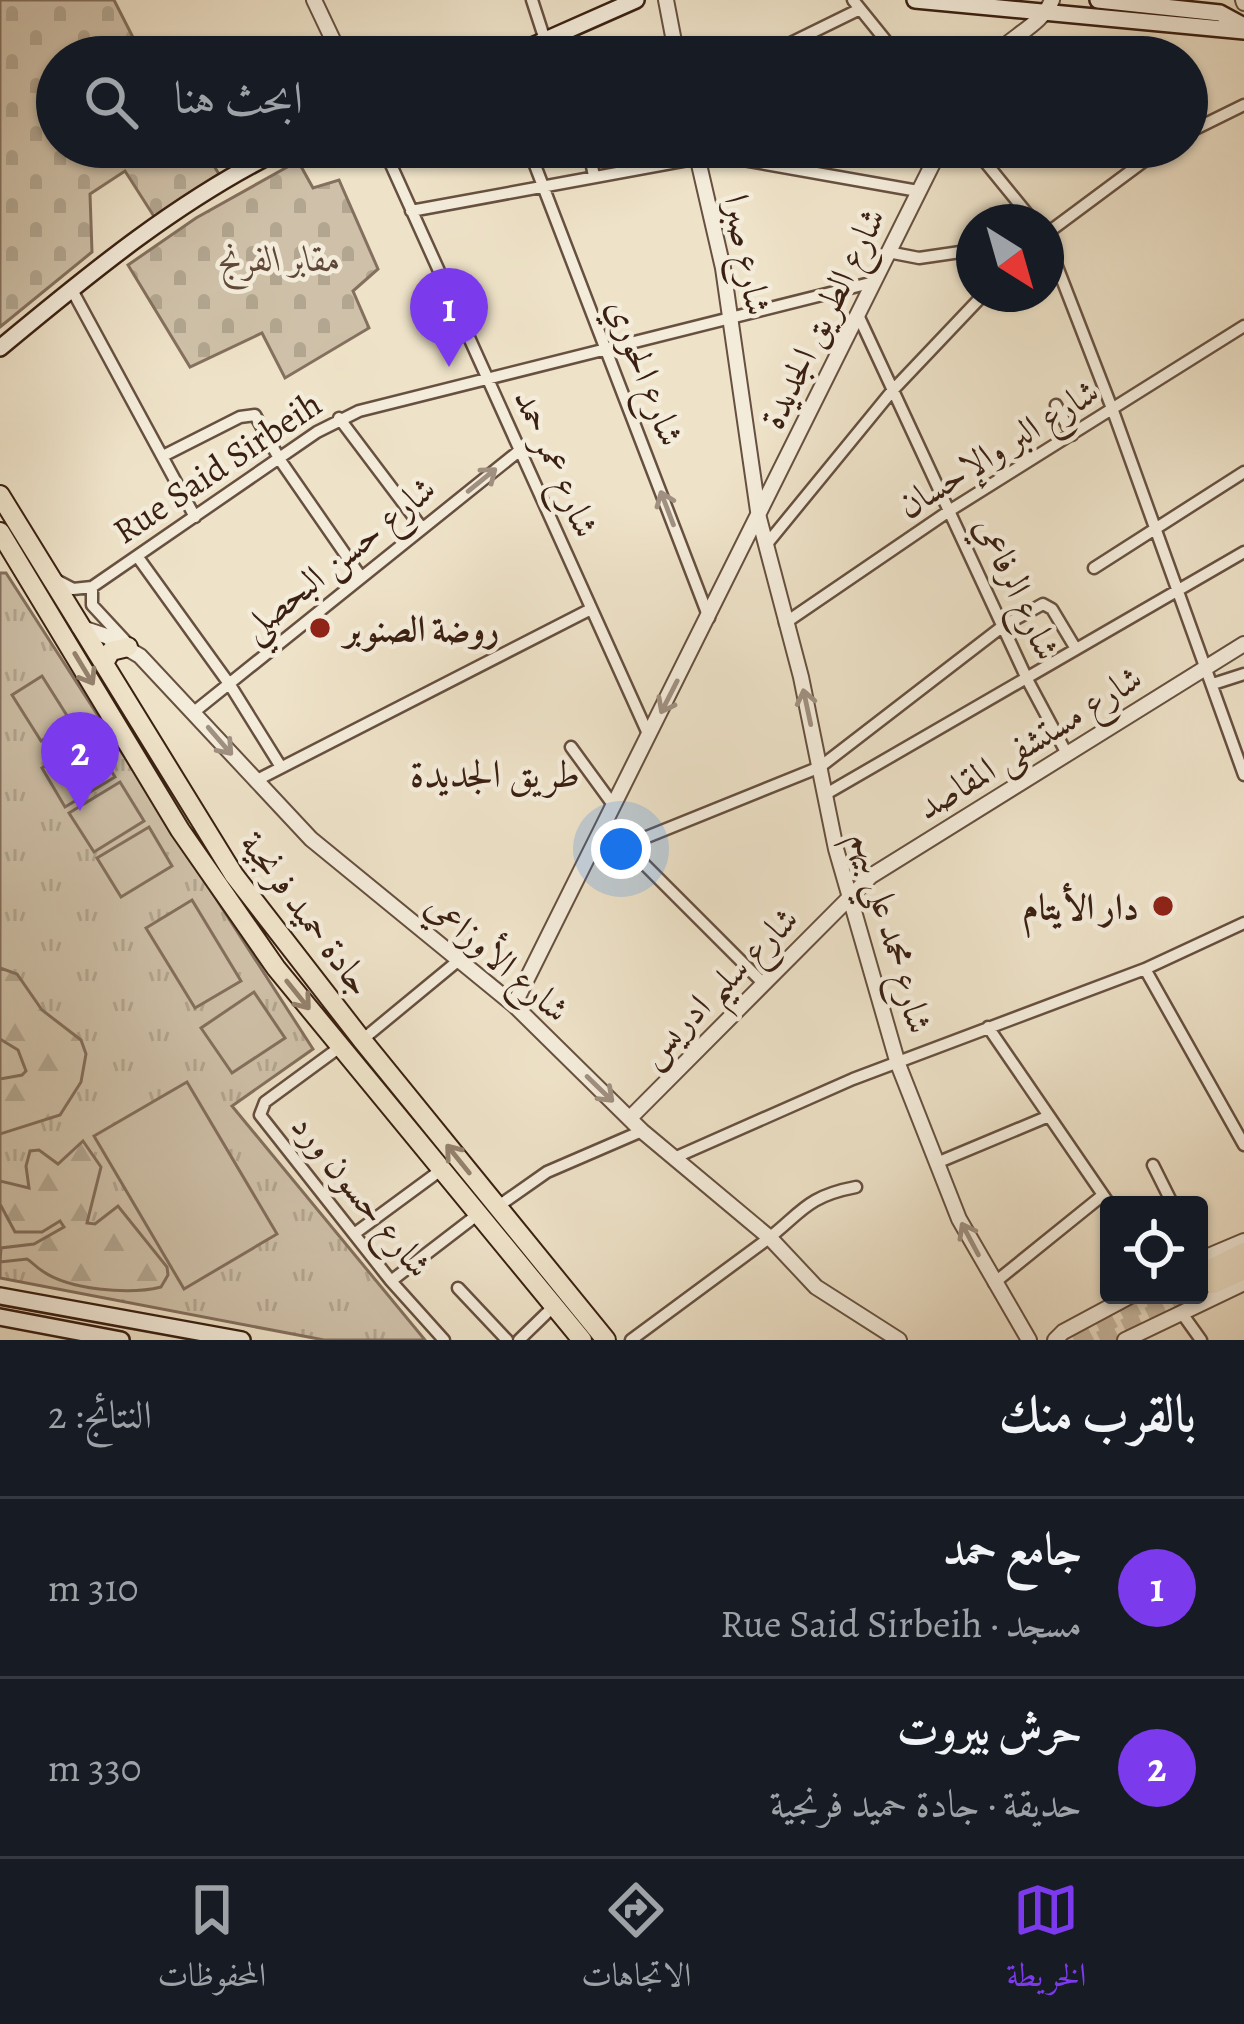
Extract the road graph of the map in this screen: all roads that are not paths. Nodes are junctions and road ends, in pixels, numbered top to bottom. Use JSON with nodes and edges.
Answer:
{"nodes":[{"id":1,"x":314,"y":0,"type":"edge"},
{"id":2,"x":532,"y":0,"type":"edge"},
{"id":3,"x":636,"y":0,"type":"edge"},
{"id":4,"x":666,"y":0,"type":"edge"},
{"id":5,"x":915,"y":0,"type":"edge"},
{"id":6,"x":1098,"y":0,"type":"edge"},
{"id":7,"x":856,"y":4,"type":"edge"},
{"id":8,"x":1049,"y":7,"type":"edge"},
{"id":9,"x":1079,"y":8,"type":"edge"},
{"id":10,"x":1244,"y":28,"type":"edge"},
{"id":11,"x":331,"y":36,"type":"edge"},
{"id":12,"x":544,"y":36,"type":"edge"},
{"id":13,"x":554,"y":36,"type":"edge"},
{"id":14,"x":672,"y":36,"type":"edge"},
{"id":15,"x":799,"y":36,"type":"edge"},
{"id":16,"x":882,"y":36,"type":"edge"},
{"id":17,"x":1014,"y":36,"type":"edge"},
{"id":18,"x":1244,"y":105,"type":"edge"},
{"id":19,"x":1208,"y":123,"type":"edge"},
{"id":20,"x":245,"y":168,"type":"edge"},
{"id":21,"x":392,"y":168,"type":"edge"},
{"id":22,"x":538,"y":168,"type":"edge"},
{"id":23,"x":592,"y":168,"type":"edge"},
{"id":24,"x":630,"y":168,"type":"edge"},
{"id":25,"x":701,"y":168,"type":"edge"},
{"id":26,"x":791,"y":168,"type":"edge"},
{"id":27,"x":930,"y":168,"type":"edge"},
{"id":28,"x":990,"y":168,"type":"edge"},
{"id":29,"x":1135,"y":168,"type":"edge"},
{"id":30,"x":594,"y":176,"type":"junction"},
{"id":31,"x":544,"y":184,"type":"junction"},
{"id":32,"x":918,"y":191,"type":"junction"},
{"id":33,"x":1019,"y":204,"type":"edge"},
{"id":34,"x":411,"y":211,"type":"junction"},
{"id":35,"x":1064,"y":222,"type":"edge"},
{"id":36,"x":888,"y":252,"type":"junction"},
{"id":37,"x":956,"y":253,"type":"edge"},
{"id":38,"x":874,"y":281,"type":"junction"},
{"id":39,"x":1064,"y":283,"type":"edge"},
{"id":40,"x":72,"y":290,"type":"junction"},
{"id":41,"x":967,"y":312,"type":"edge"},
{"id":42,"x":858,"y":315,"type":"junction"},
{"id":43,"x":729,"y":317,"type":"junction"},
{"id":44,"x":1244,"y":326,"type":"edge"},
{"id":45,"x":0,"y":348,"type":"edge"},
{"id":46,"x":605,"y":351,"type":"junction"},
{"id":47,"x":487,"y":381,"type":"junction"},
{"id":48,"x":892,"y":391,"type":"junction"},
{"id":49,"x":1056,"y":405,"type":"dead end"},
{"id":50,"x":1113,"y":411,"type":"junction"},
{"id":51,"x":339,"y":418,"type":"junction"},
{"id":52,"x":1072,"y":435,"type":"junction"},
{"id":53,"x":519,"y":451,"type":"junction"},
{"id":54,"x":163,"y":456,"type":"junction"},
{"id":55,"x":280,"y":460,"type":"junction"},
{"id":56,"x":1244,"y":472,"type":"edge"},
{"id":57,"x":0,"y":495,"type":"edge"},
{"id":58,"x":950,"y":512,"type":"junction"},
{"id":59,"x":195,"y":518,"type":"junction"},
{"id":60,"x":759,"y":518,"type":"junction"},
{"id":61,"x":422,"y":528,"type":"junction"},
{"id":62,"x":1156,"y":529,"type":"junction"},
{"id":63,"x":0,"y":532,"type":"edge"},
{"id":64,"x":766,"y":545,"type":"junction"},
{"id":65,"x":1244,"y":552,"type":"edge"},
{"id":66,"x":137,"y":556,"type":"junction"},
{"id":67,"x":1094,"y":568,"type":"dead end"},
{"id":68,"x":51,"y":575,"type":"junction"},
{"id":69,"x":361,"y":577,"type":"junction"},
{"id":70,"x":92,"y":587,"type":"junction"},
{"id":71,"x":1179,"y":591,"type":"junction"},
{"id":72,"x":591,"y":609,"type":"junction"},
{"id":73,"x":709,"y":618,"type":"junction"},
{"id":74,"x":785,"y":623,"type":"junction"},
{"id":75,"x":83,"y":626,"type":"junction"},
{"id":76,"x":1003,"y":626,"type":"junction"},
{"id":77,"x":64,"y":634,"type":"junction"},
{"id":78,"x":1244,"y":644,"type":"edge"},
{"id":79,"x":1076,"y":649,"type":"junction"},
{"id":80,"x":134,"y":651,"type":"junction"},
{"id":81,"x":104,"y":663,"type":"junction"},
{"id":82,"x":1208,"y":667,"type":"junction"},
{"id":83,"x":1244,"y":674,"type":"edge"},
{"id":84,"x":1028,"y":681,"type":"junction"},
{"id":85,"x":1213,"y":684,"type":"junction"},
{"id":86,"x":230,"y":685,"type":"junction"},
{"id":87,"x":194,"y":712,"type":"junction"},
{"id":88,"x":650,"y":736,"type":"junction"},
{"id":89,"x":571,"y":747,"type":"dead end"},
{"id":90,"x":1066,"y":754,"type":"junction"},
{"id":91,"x":281,"y":767,"type":"junction"},
{"id":92,"x":820,"y":767,"type":"junction"},
{"id":93,"x":1244,"y":775,"type":"edge"},
{"id":94,"x":255,"y":781,"type":"junction"},
{"id":95,"x":826,"y":794,"type":"junction"},
{"id":96,"x":614,"y":806,"type":"junction"},
{"id":97,"x":605,"y":825,"type":"junction"},
{"id":98,"x":627,"y":845,"type":"junction"},
{"id":99,"x":850,"y":896,"type":"junction"},
{"id":100,"x":1244,"y":923,"type":"edge"},
{"id":101,"x":460,"y":960,"type":"junction"},
{"id":102,"x":1145,"y":969,"type":"junction"},
{"id":103,"x":762,"y":982,"type":"junction"},
{"id":104,"x":514,"y":1005,"type":"junction"},
{"id":105,"x":988,"y":1027,"type":"junction"},
{"id":106,"x":362,"y":1040,"type":"junction"},
{"id":107,"x":340,"y":1047,"type":"junction"},
{"id":108,"x":898,"y":1064,"type":"junction"},
{"id":109,"x":1049,"y":1116,"type":"junction"},
{"id":110,"x":630,"y":1118,"type":"junction"},
{"id":111,"x":642,"y":1131,"type":"junction"},
{"id":112,"x":1244,"y":1144,"type":"edge"},
{"id":113,"x":674,"y":1157,"type":"junction"},
{"id":114,"x":938,"y":1162,"type":"junction"},
{"id":115,"x":1153,"y":1165,"type":"dead end"},
{"id":116,"x":441,"y":1170,"type":"junction"},
{"id":117,"x":856,"y":1187,"type":"dead end"},
{"id":118,"x":1103,"y":1196,"type":"edge"},
{"id":119,"x":1168,"y":1196,"type":"edge"},
{"id":120,"x":1100,"y":1204,"type":"edge"},
{"id":121,"x":497,"y":1207,"type":"junction"},
{"id":122,"x":478,"y":1215,"type":"junction"},
{"id":123,"x":354,"y":1234,"type":"junction"},
{"id":124,"x":770,"y":1238,"type":"junction"},
{"id":125,"x":1244,"y":1241,"type":"edge"},
{"id":126,"x":1244,"y":1252,"type":"edge"},
{"id":127,"x":1208,"y":1263,"type":"edge"},
{"id":128,"x":1208,"y":1264,"type":"edge"},
{"id":129,"x":1208,"y":1266,"type":"edge"},
{"id":130,"x":1244,"y":1270,"type":"edge"},
{"id":131,"x":391,"y":1281,"type":"junction"},
{"id":132,"x":994,"y":1283,"type":"junction"},
{"id":133,"x":1244,"y":1283,"type":"edge"},
{"id":134,"x":458,"y":1288,"type":"dead end"},
{"id":135,"x":0,"y":1297,"type":"edge"},
{"id":136,"x":1115,"y":1304,"type":"edge"},
{"id":137,"x":554,"y":1306,"type":"junction"},
{"id":138,"x":1181,"y":1312,"type":"junction"},
{"id":139,"x":0,"y":1317,"type":"edge"},
{"id":140,"x":121,"y":1340,"type":"edge"},
{"id":141,"x":242,"y":1340,"type":"edge"},
{"id":142,"x":444,"y":1340,"type":"edge"},
{"id":143,"x":507,"y":1340,"type":"edge"},
{"id":144,"x":519,"y":1340,"type":"edge"},
{"id":145,"x":583,"y":1340,"type":"edge"},
{"id":146,"x":606,"y":1340,"type":"edge"},
{"id":147,"x":631,"y":1340,"type":"edge"},
{"id":148,"x":899,"y":1340,"type":"edge"},
{"id":149,"x":1029,"y":1340,"type":"edge"},
{"id":150,"x":1055,"y":1340,"type":"edge"},
{"id":151,"x":1125,"y":1340,"type":"edge"},
{"id":152,"x":1201,"y":1340,"type":"edge"}],
"edges":[{"from":1,"to":11,"type":"street"},
{"from":2,"to":12,"type":"street"},
{"from":3,"to":13,"type":"main road"},
{"from":4,"to":14,"type":"street"},
{"from":5,"to":8,"type":"main road"},
{"from":6,"to":10,"type":"main road"},
{"from":7,"to":15,"type":"street"},
{"from":7,"to":16,"type":"street"},
{"from":8,"to":9,"type":"main road"},
{"from":8,"to":17,"type":"street"},
{"from":9,"to":10,"type":"main road"},
{"from":18,"to":19,"type":"street"},
{"from":20,"to":40,"type":"main road"},
{"from":21,"to":34,"type":"street","name":"شارع عمر حمد"},
{"from":22,"to":31,"type":"street","name":"شارع الحوري"},
{"from":23,"to":30,"type":"street"},
{"from":24,"to":30,"type":"street"},
{"from":25,"to":43,"type":"street","name":"شارع صبرا"},
{"from":26,"to":32,"type":"street"},
{"from":27,"to":32,"type":"street","name":"شارع الطريق الجديدة"},
{"from":28,"to":33,"type":"street"},
{"from":29,"to":35,"type":"street"},
{"from":30,"to":31,"type":"street"},
{"from":31,"to":34,"type":"street"},
{"from":31,"to":46,"type":"street","name":"شارع الحوري"},
{"from":32,"to":36,"type":"street","name":"شارع الطريق الجديدة"},
{"from":34,"to":47,"type":"street","name":"شارع عمر حمد"},
{"from":36,"to":37,"type":"street"},
{"from":36,"to":38,"type":"street","name":"شارع الطريق الجديدة"},
{"from":38,"to":42,"type":"street","name":"شارع الطريق الجديدة"},
{"from":38,"to":43,"type":"street","name":"Rue Said Sirbeih"},
{"from":39,"to":50,"type":"street"},
{"from":40,"to":45,"type":"main road"},
{"from":40,"to":54,"type":"street"},
{"from":41,"to":48,"type":"street"},
{"from":42,"to":48,"type":"street","name":"شارع الرفاعي"},
{"from":42,"to":60,"type":"street","name":"شارع الطريق الجديدة"},
{"from":43,"to":46,"type":"street","name":"Rue Said Sirbeih"},
{"from":43,"to":60,"type":"street","name":"شارع صبرا"},
{"from":44,"to":50,"type":"street","name":"شارع البر والإحسان"},
{"from":46,"to":47,"type":"street","name":"Rue Said Sirbeih"},
{"from":73,"to":46,"type":"street","name":"شارع الحوري","one_way":true},
{"from":47,"to":51,"type":"street","name":"Rue Said Sirbeih"},
{"from":47,"to":53,"type":"street","name":"شارع عمر حمد"},
{"from":48,"to":58,"type":"street","name":"شارع الرفاعي"},
{"from":48,"to":64,"type":"street"},
{"from":49,"to":52,"type":"street"},
{"from":50,"to":52,"type":"street","name":"شارع البر والإحسان"},
{"from":50,"to":62,"type":"street"},
{"from":51,"to":55,"type":"street","name":"Rue Said Sirbeih"},
{"from":51,"to":61,"type":"street"},
{"from":52,"to":58,"type":"street","name":"شارع البر والإحسان"},
{"from":61,"to":53,"type":"street","name":"شارع حسن البحصلي","one_way":true},
{"from":53,"to":72,"type":"street","name":"شارع عمر حمد"},
{"from":54,"to":55,"type":"street"},
{"from":54,"to":59,"type":"street"},
{"from":55,"to":59,"type":"street","name":"Rue Said Sirbeih"},
{"from":55,"to":69,"type":"street"},
{"from":56,"to":62,"type":"street"},
{"from":57,"to":68,"type":"main road","name":"جادة حميد فرنجية"},
{"from":58,"to":74,"type":"street","name":"شارع البر والإحسان"},
{"from":58,"to":76,"type":"street","name":"شارع الرفاعي"},
{"from":59,"to":66,"type":"street","name":"Rue Said Sirbeih"},
{"from":60,"to":64,"type":"street","name":"شارع محمد علي بيهم"},
{"from":60,"to":73,"type":"street","name":"شارع الطريق الجديدة"},
{"from":61,"to":69,"type":"street","name":"شارع حسن البحصلي"},
{"from":62,"to":67,"type":"street"},
{"from":62,"to":71,"type":"street"},
{"from":63,"to":77,"type":"main road","name":"جادة حميد فرنجية"},
{"from":64,"to":74,"type":"street","name":"شارع محمد علي بيهم"},
{"from":65,"to":71,"type":"street"},
{"from":66,"to":70,"type":"street","name":"Rue Said Sirbeih"},
{"from":66,"to":86,"type":"street"},
{"from":68,"to":70,"type":"street"},
{"from":68,"to":75,"type":"main road","name":"جادة حميد فرنجية"},
{"from":69,"to":86,"type":"street","name":"شارع حسن البحصلي"},
{"from":70,"to":80,"type":"street"},
{"from":71,"to":79,"type":"street"},
{"from":71,"to":82,"type":"street"},
{"from":72,"to":88,"type":"street","name":"شارع عمر حمد"},
{"from":72,"to":91,"type":"street"},
{"from":73,"to":88,"type":"street","name":"شارع الطريق الجديدة","one_way":true},
{"from":92,"to":74,"type":"street","name":"شارع محمد علي بيهم","one_way":true},
{"from":75,"to":77,"type":"street"},
{"from":75,"to":80,"type":"street","name":"شارع الأوزاعي"},
{"from":75,"to":81,"type":"main road","name":"جادة حميد فرنجية"},
{"from":76,"to":79,"type":"street"},
{"from":76,"to":84,"type":"street","name":"شارع الرفاعي"},
{"from":76,"to":92,"type":"street"},
{"from":77,"to":107,"type":"main road","name":"جادة حميد فرنجية","one_way":true},
{"from":78,"to":82,"type":"street","name":"شارع مستشفى المقاصد"},
{"from":79,"to":84,"type":"street"},
{"from":80,"to":81,"type":"main road"},
{"from":80,"to":87,"type":"street","name":"شارع الأوزاعي"},
{"from":81,"to":106,"type":"main road","name":"جادة حميد فرنجية"},
{"from":82,"to":85,"type":"street"},
{"from":82,"to":90,"type":"street","name":"شارع مستشفى المقاصد"},
{"from":83,"to":85,"type":"street"},
{"from":84,"to":90,"type":"street","name":"شارع الرفاعي"},
{"from":84,"to":95,"type":"street"},
{"from":85,"to":93,"type":"street"},
{"from":86,"to":87,"type":"street","name":"شارع حسن البحصلي"},
{"from":86,"to":91,"type":"street"},
{"from":87,"to":94,"type":"street","name":"شارع الأوزاعي","one_way":true},
{"from":88,"to":96,"type":"street","name":"شارع الطريق الجديدة"},
{"from":89,"to":96,"type":"street"},
{"from":90,"to":99,"type":"street","name":"شارع مستشفى المقاصد"},
{"from":91,"to":94,"type":"street"},
{"from":92,"to":95,"type":"street","name":"شارع محمد علي بيهم"},
{"from":92,"to":98,"type":"street"},
{"from":94,"to":101,"type":"street","name":"شارع الأوزاعي"},
{"from":95,"to":99,"type":"street","name":"شارع محمد علي بيهم"},
{"from":96,"to":97,"type":"street","name":"شارع الطريق الجديدة"},
{"from":97,"to":98,"type":"street"},
{"from":97,"to":104,"type":"street","name":"شارع الطريق الجديدة"},
{"from":98,"to":103,"type":"street"},
{"from":99,"to":103,"type":"street","name":"شارع سليم ادريس"},
{"from":99,"to":108,"type":"street","name":"شارع محمد علي بيهم"},
{"from":100,"to":102,"type":"street"},
{"from":101,"to":104,"type":"street","name":"شارع الأوزاعي"},
{"from":101,"to":106,"type":"street"},
{"from":102,"to":105,"type":"street"},
{"from":102,"to":112,"type":"street"},
{"from":103,"to":110,"type":"street","name":"شارع سليم ادريس"},
{"from":104,"to":110,"type":"street","name":"شارع الأوزاعي","one_way":true},
{"from":105,"to":108,"type":"street"},
{"from":105,"to":109,"type":"street"},
{"from":121,"to":106,"type":"main road","name":"جادة حميد فرنجية","one_way":true},
{"from":107,"to":116,"type":"main road","name":"جادة حميد فرنجية"},
{"from":107,"to":123,"type":"street","name":"شارع حسون ورد"},
{"from":108,"to":113,"type":"street"},
{"from":108,"to":114,"type":"street","name":"شارع محمد علي بيهم"},
{"from":109,"to":114,"type":"street"},
{"from":109,"to":118,"type":"street"},
{"from":110,"to":111,"type":"street","name":"شارع الأوزاعي"},
{"from":111,"to":113,"type":"street","name":"شارع الأوزاعي"},
{"from":111,"to":121,"type":"street"},
{"from":113,"to":124,"type":"street","name":"شارع الأوزاعي"},
{"from":132,"to":114,"type":"street","name":"شارع محمد علي بيهم","one_way":true},
{"from":115,"to":119,"type":"street"},
{"from":116,"to":122,"type":"main road","name":"جادة حميد فرنجية"},
{"from":116,"to":123,"type":"street"},
{"from":117,"to":124,"type":"street"},
{"from":120,"to":132,"type":"street"},
{"from":121,"to":146,"type":"main road","name":"جادة حميد فرنجية"},
{"from":122,"to":131,"type":"street"},
{"from":122,"to":137,"type":"main road","name":"جادة حميد فرنجية"},
{"from":123,"to":131,"type":"street","name":"شارع حسون ورد"},
{"from":124,"to":147,"type":"street"},
{"from":124,"to":148,"type":"street","name":"شارع الأوزاعي"},
{"from":125,"to":127,"type":"street"},
{"from":126,"to":128,"type":"main road"},
{"from":129,"to":130,"type":"main road"},
{"from":131,"to":142,"type":"street","name":"شارع حسون ورد"},
{"from":132,"to":149,"type":"street","name":"شارع محمد علي بيهم"},
{"from":133,"to":138,"type":"street"},
{"from":134,"to":143,"type":"street"},
{"from":135,"to":141,"type":"main road"},
{"from":136,"to":150,"type":"street"},
{"from":137,"to":144,"type":"street"},
{"from":137,"to":145,"type":"main road","name":"جادة حميد فرنجية"},
{"from":138,"to":151,"type":"street"},
{"from":138,"to":152,"type":"street"},
{"from":139,"to":140,"type":"main road"}]}
